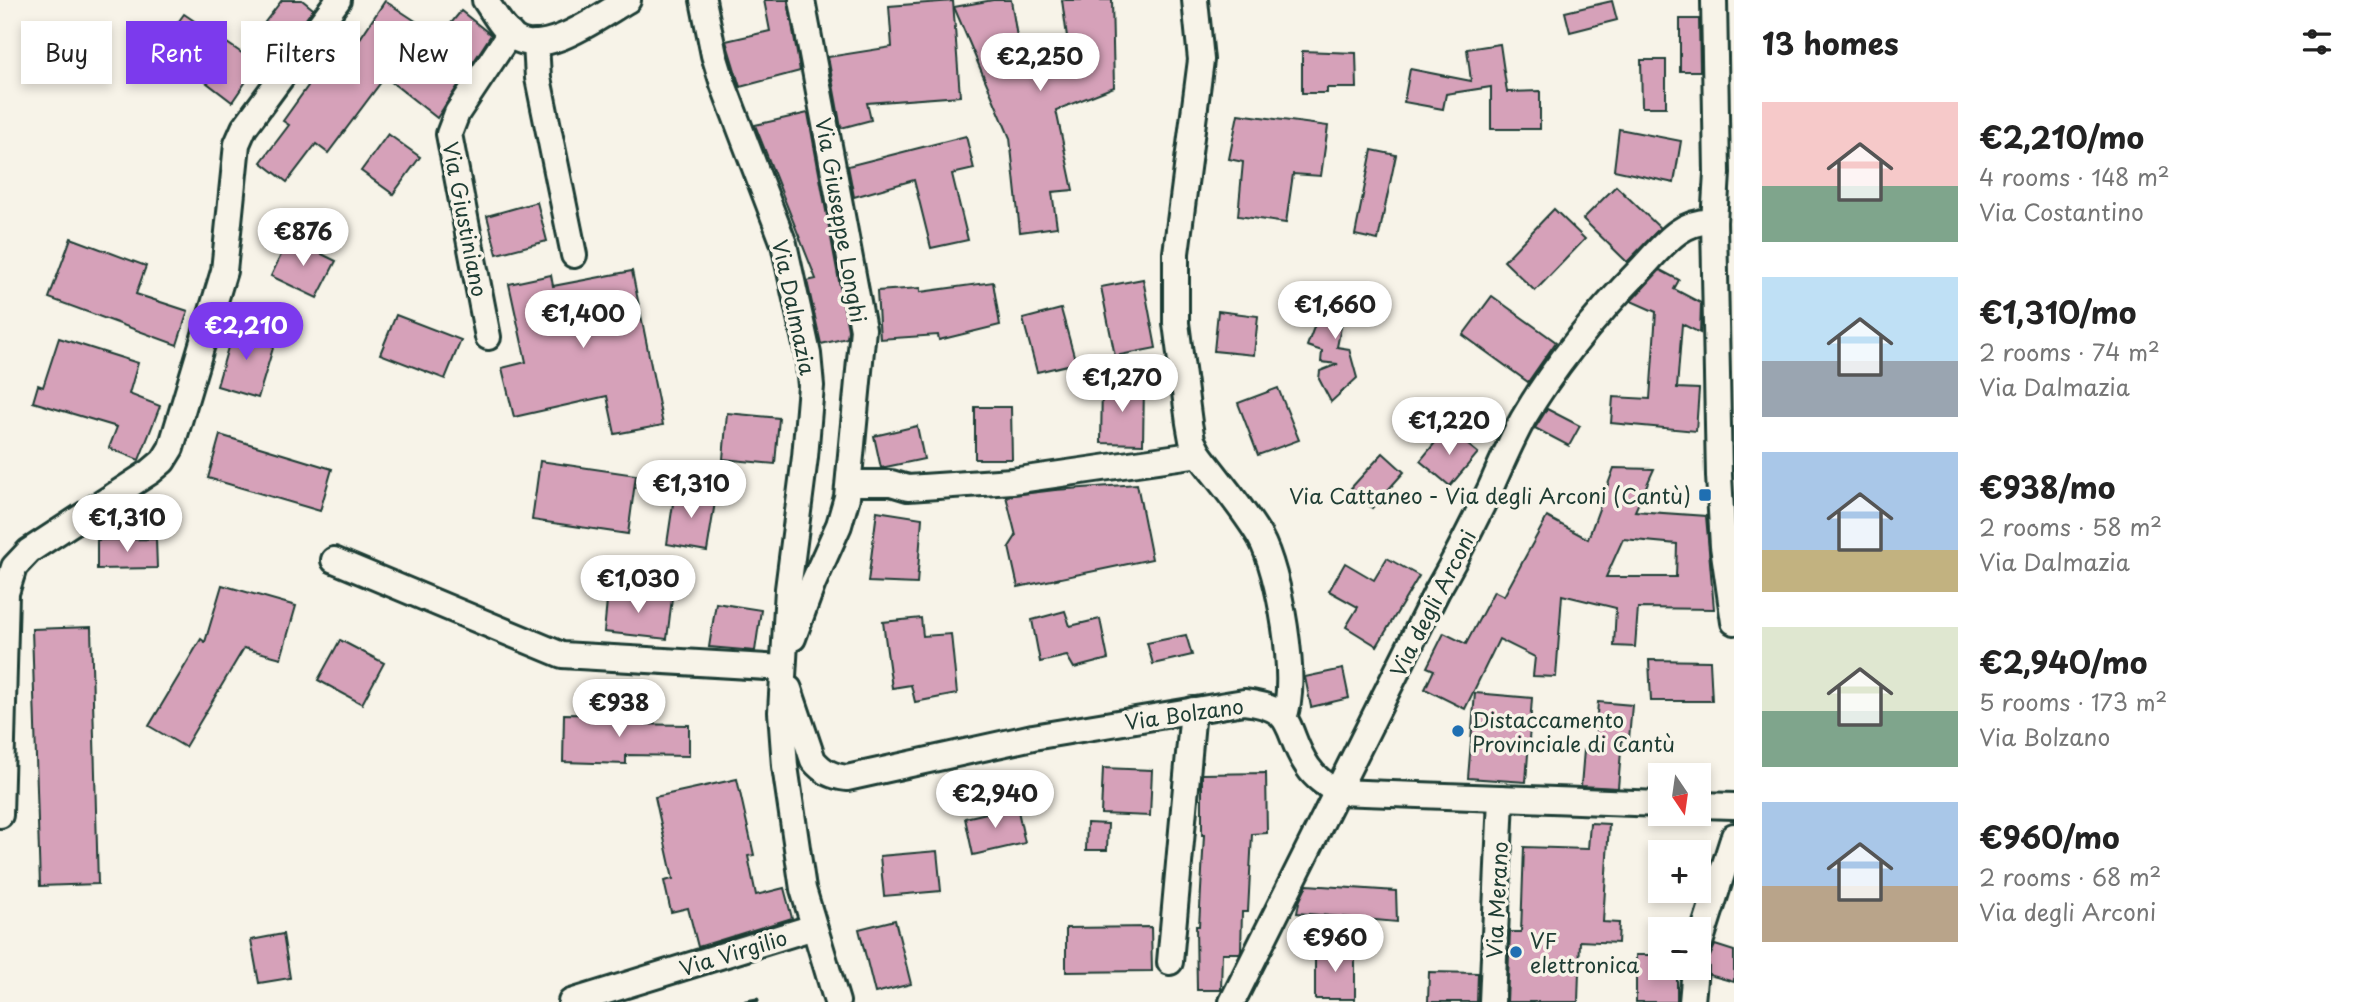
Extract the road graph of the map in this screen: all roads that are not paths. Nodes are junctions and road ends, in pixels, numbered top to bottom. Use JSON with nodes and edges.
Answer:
{"nodes":[{"id":1,"x":338,"y":0,"type":"edge"},
{"id":2,"x":485,"y":0,"type":"edge"},
{"id":3,"x":628,"y":0,"type":"edge"},
{"id":4,"x":703,"y":0,"type":"edge"},
{"id":5,"x":802,"y":0,"type":"edge"},
{"id":6,"x":1195,"y":0,"type":"edge"},
{"id":7,"x":1714,"y":0,"type":"edge"},
{"id":8,"x":510,"y":33,"type":"junction"},
{"id":9,"x":536,"y":43,"type":"junction"},
{"id":10,"x":1726,"y":174,"type":"edge"},
{"id":11,"x":1714,"y":222,"type":"junction"},
{"id":12,"x":574,"y":256,"type":"dead end"},
{"id":13,"x":488,"y":337,"type":"dead end"},
{"id":14,"x":1199,"y":454,"type":"junction"},
{"id":15,"x":850,"y":483,"type":"junction"},
{"id":16,"x":334,"y":560,"type":"dead end"},
{"id":17,"x":1734,"y":622,"type":"edge"},
{"id":18,"x":783,"y":668,"type":"junction"},
{"id":19,"x":1192,"y":710,"type":"junction"},
{"id":20,"x":1284,"y":717,"type":"junction"},
{"id":21,"x":1337,"y":792,"type":"junction"},
{"id":22,"x":1501,"y":798,"type":"junction"},
{"id":23,"x":1648,"y":804,"type":"edge"},
{"id":24,"x":1712,"y":805,"type":"edge"},
{"id":25,"x":1734,"y":806,"type":"edge"},
{"id":26,"x":0,"y":815,"type":"edge"},
{"id":27,"x":1734,"y":835,"type":"edge"},
{"id":28,"x":1708,"y":917,"type":"edge"},
{"id":29,"x":814,"y":927,"type":"junction"},
{"id":30,"x":1170,"y":962,"type":"dead end"},
{"id":31,"x":1694,"y":980,"type":"edge"},
{"id":32,"x":571,"y":1002,"type":"edge"},
{"id":33,"x":837,"y":1002,"type":"edge"},
{"id":34,"x":1232,"y":1002,"type":"edge"},
{"id":35,"x":1492,"y":1002,"type":"edge"},
{"id":36,"x":1692,"y":1002,"type":"edge"}],
"edges":[{"from":1,"to":26,"type":"street"},
{"from":2,"to":8,"type":"street"},
{"from":3,"to":9,"type":"street"},
{"from":4,"to":18,"type":"street","name":"Via Dalmazia"},
{"from":5,"to":15,"type":"street","name":"Via Giuseppe Longhi"},
{"from":6,"to":14,"type":"street"},
{"from":7,"to":10,"type":"street"},
{"from":8,"to":9,"type":"street"},
{"from":8,"to":13,"type":"street","name":"Via Giustiniano"},
{"from":9,"to":12,"type":"street"},
{"from":10,"to":11,"type":"street"},
{"from":11,"to":17,"type":"street"},
{"from":11,"to":21,"type":"street","name":"Via degli Arconi"},
{"from":14,"to":15,"type":"street"},
{"from":14,"to":20,"type":"street"},
{"from":15,"to":18,"type":"street","name":"Via Giuseppe Longhi"},
{"from":16,"to":18,"type":"street"},
{"from":18,"to":19,"type":"street","name":"Via Bolzano"},
{"from":18,"to":29,"type":"street","name":"Via Dalmazia"},
{"from":19,"to":20,"type":"street","name":"Via Bolzano"},
{"from":19,"to":30,"type":"street"},
{"from":20,"to":21,"type":"street"},
{"from":21,"to":22,"type":"street"},
{"from":21,"to":34,"type":"street","name":"Via degli Arconi"},
{"from":22,"to":23,"type":"street"},
{"from":22,"to":35,"type":"street","name":"Via Merano"},
{"from":24,"to":25,"type":"street"},
{"from":27,"to":28,"type":"street"},
{"from":29,"to":32,"type":"street","name":"Via Virgilio"},
{"from":29,"to":33,"type":"street","name":"Via Dalmazia"},
{"from":31,"to":36,"type":"street"}]}
